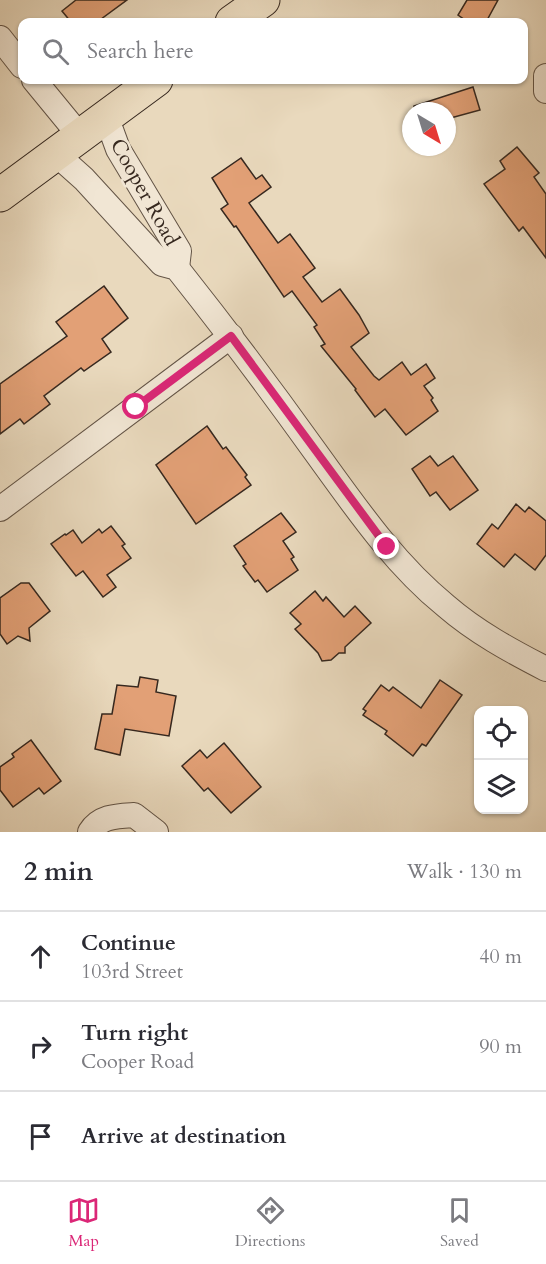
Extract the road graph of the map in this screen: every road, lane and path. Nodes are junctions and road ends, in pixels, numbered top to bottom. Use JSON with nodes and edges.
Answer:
{"nodes":[{"id":1,"x":263,"y":0,"type":"edge"},
{"id":2,"x":238,"y":18,"type":"edge"},
{"id":3,"x":0,"y":38,"type":"edge"},
{"id":4,"x":18,"y":61,"type":"edge"},
{"id":5,"x":546,"y":76,"type":"edge"},
{"id":6,"x":36,"y":84,"type":"edge"},
{"id":7,"x":150,"y":84,"type":"edge"},
{"id":8,"x":546,"y":91,"type":"edge"},
{"id":9,"x":106,"y":116,"type":"junction"},
{"id":10,"x":68,"y":145,"type":"junction"},
{"id":11,"x":0,"y":195,"type":"edge"},
{"id":12,"x":177,"y":268,"type":"junction"},
{"id":13,"x":231,"y":336,"type":"junction"},
{"id":14,"x":0,"y":509,"type":"edge"},
{"id":15,"x":546,"y":669,"type":"edge"},
{"id":16,"x":90,"y":832,"type":"edge"},
{"id":17,"x":156,"y":832,"type":"edge"}],
"edges":[{"from":1,"to":2,"type":"main road"},
{"from":3,"to":4,"type":"street"},
{"from":5,"to":8,"type":"street"},
{"from":6,"to":10,"type":"street","name":"Cooper Road"},
{"from":7,"to":9,"type":"main road"},
{"from":9,"to":10,"type":"main road"},
{"from":9,"to":12,"type":"street","name":"Cooper Road"},
{"from":10,"to":11,"type":"main road"},
{"from":10,"to":12,"type":"street","name":"Cooper Road"},
{"from":12,"to":13,"type":"street","name":"Cooper Road"},
{"from":13,"to":14,"type":"street"},
{"from":13,"to":15,"type":"street","name":"Cooper Road"},
{"from":16,"to":17,"type":"street"}]}
